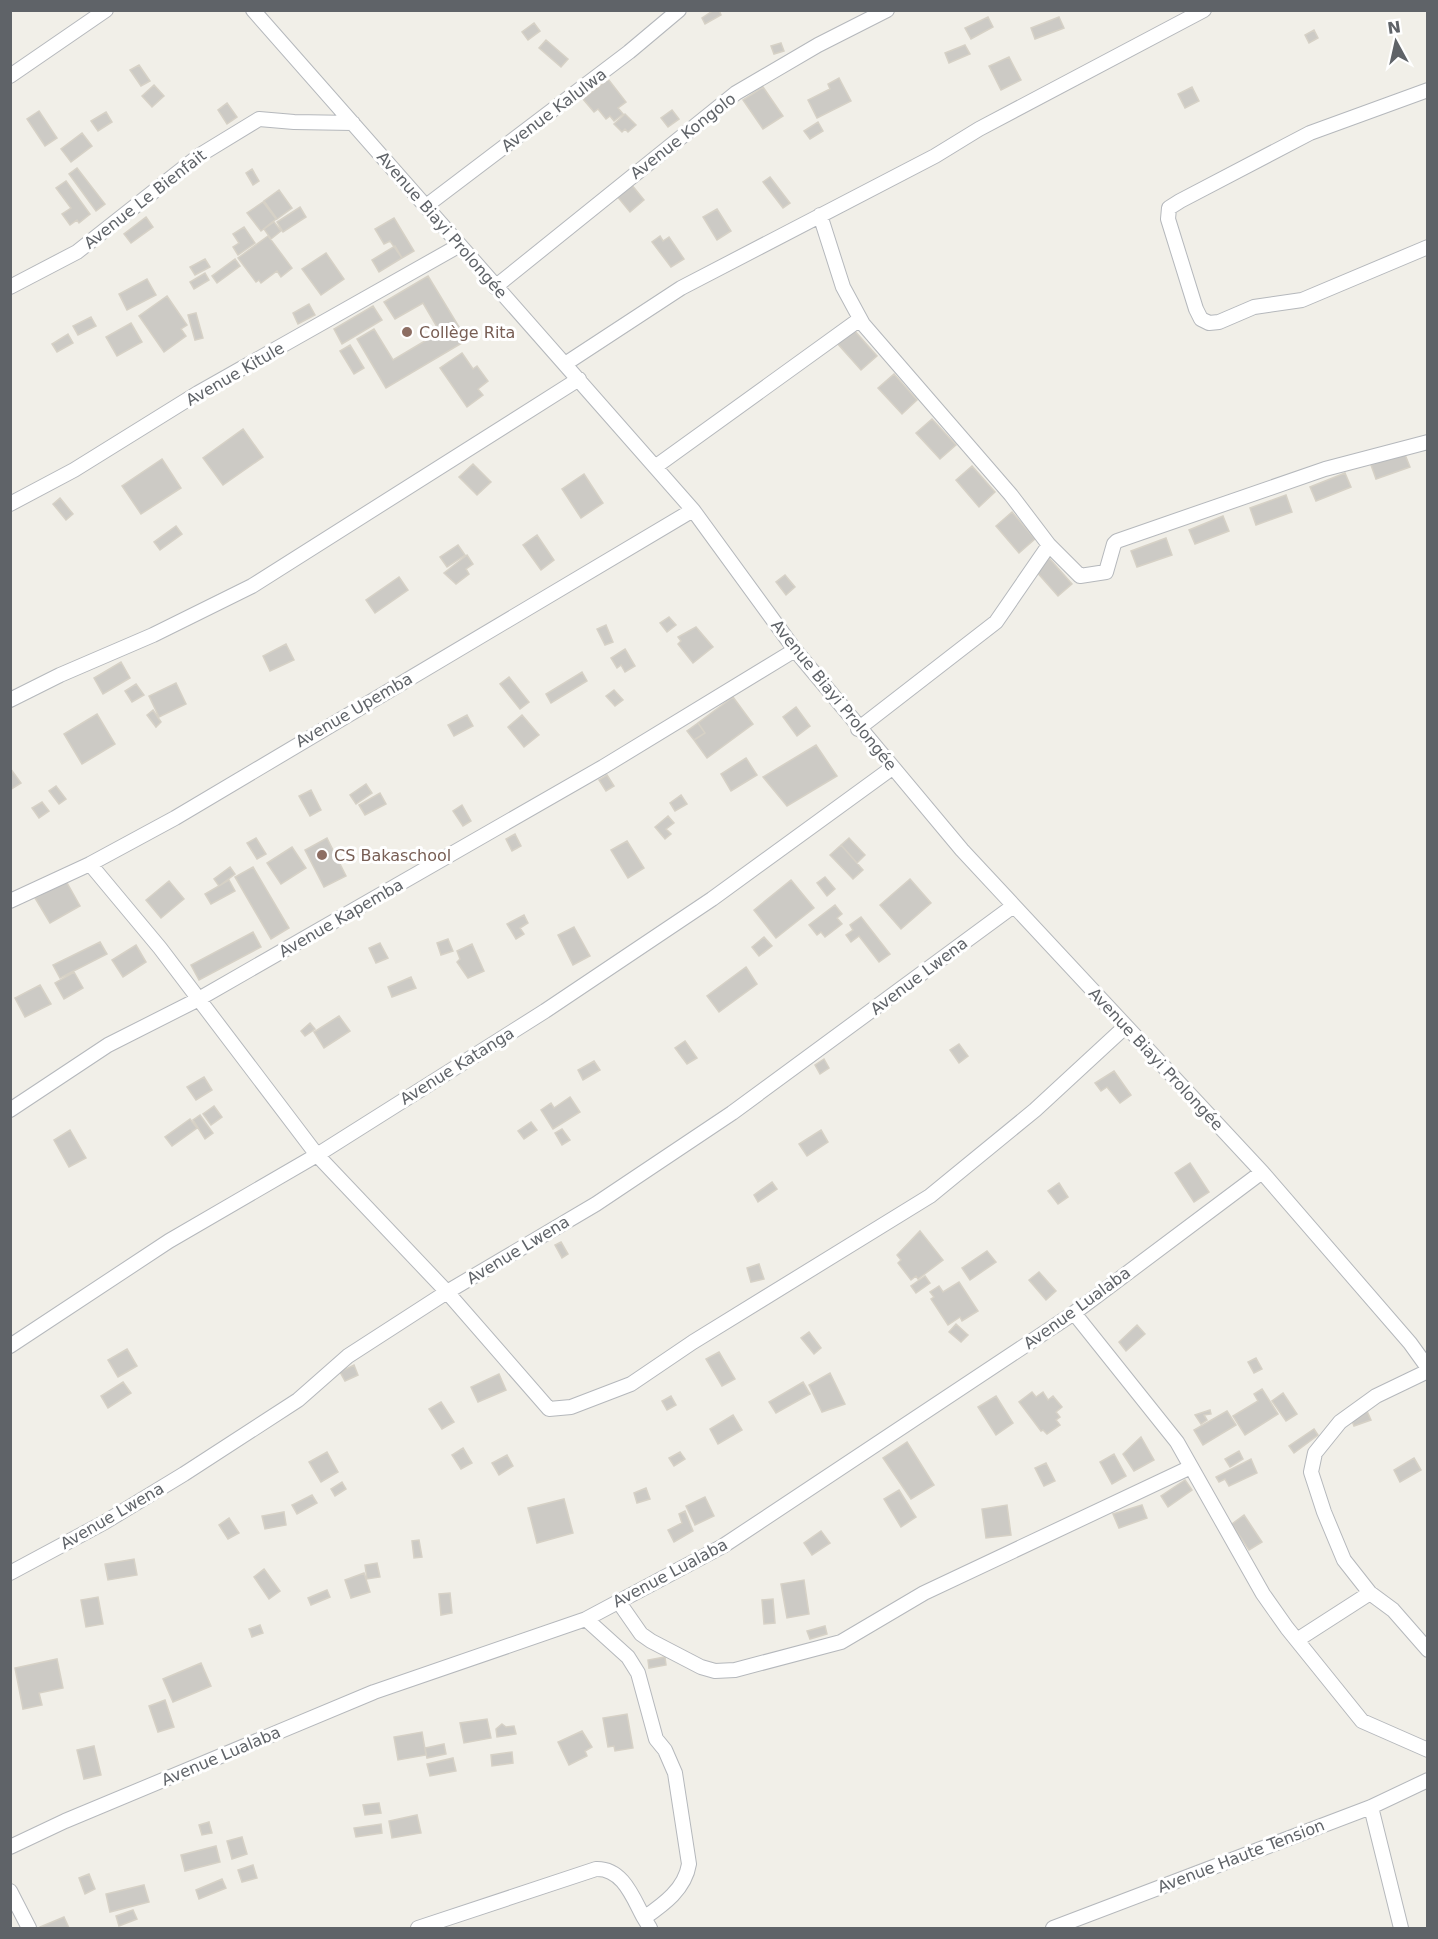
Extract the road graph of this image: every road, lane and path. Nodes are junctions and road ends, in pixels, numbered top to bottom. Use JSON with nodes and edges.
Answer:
{"nodes":[{"id":1,"x":106,"y":10,"type":"edge"},
{"id":2,"x":253,"y":10,"type":"edge"},
{"id":3,"x":679,"y":10,"type":"edge"},
{"id":4,"x":887,"y":10,"type":"edge"},
{"id":5,"x":1204,"y":10,"type":"edge"},
{"id":6,"x":10,"y":76,"type":"edge"},
{"id":7,"x":1428,"y":90,"type":"edge"},
{"id":8,"x":353,"y":123,"type":"junction"},
{"id":9,"x":426,"y":206,"type":"junction"},
{"id":10,"x":820,"y":215,"type":"junction"},
{"id":11,"x":460,"y":245,"type":"junction"},
{"id":12,"x":1428,"y":247,"type":"edge"},
{"id":13,"x":10,"y":287,"type":"edge"},
{"id":14,"x":495,"y":287,"type":"junction"},
{"id":15,"x":860,"y":319,"type":"junction"},
{"id":16,"x":565,"y":364,"type":"junction"},
{"id":17,"x":579,"y":379,"type":"junction"},
{"id":18,"x":1428,"y":442,"type":"edge"},
{"id":19,"x":656,"y":467,"type":"junction"},
{"id":20,"x":10,"y":504,"type":"edge"},
{"id":21,"x":693,"y":510,"type":"junction"},
{"id":22,"x":1049,"y":545,"type":"junction"},
{"id":23,"x":795,"y":650,"type":"junction"},
{"id":24,"x":10,"y":700,"type":"edge"},
{"id":25,"x":858,"y":729,"type":"junction"},
{"id":26,"x":892,"y":768,"type":"junction"},
{"id":27,"x":90,"y":864,"type":"junction"},
{"id":28,"x":10,"y":901,"type":"edge"},
{"id":29,"x":1012,"y":907,"type":"junction"},
{"id":30,"x":197,"y":1000,"type":"junction"},
{"id":31,"x":1126,"y":1026,"type":"junction"},
{"id":32,"x":10,"y":1110,"type":"edge"},
{"id":33,"x":317,"y":1155,"type":"junction"},
{"id":34,"x":1262,"y":1172,"type":"junction"},
{"id":35,"x":447,"y":1292,"type":"junction"},
{"id":36,"x":1074,"y":1313,"type":"junction"},
{"id":37,"x":10,"y":1346,"type":"edge"},
{"id":38,"x":1428,"y":1370,"type":"edge"},
{"id":39,"x":1191,"y":1467,"type":"junction"},
{"id":40,"x":10,"y":1573,"type":"edge"},
{"id":41,"x":1370,"y":1593,"type":"junction"},
{"id":42,"x":618,"y":1601,"type":"junction"},
{"id":43,"x":586,"y":1619,"type":"junction"},
{"id":44,"x":1297,"y":1640,"type":"junction"},
{"id":45,"x":1428,"y":1650,"type":"edge"},
{"id":46,"x":1428,"y":1750,"type":"edge"},
{"id":47,"x":1428,"y":1780,"type":"edge"},
{"id":48,"x":1371,"y":1807,"type":"junction"},
{"id":49,"x":10,"y":1847,"type":"edge"},
{"id":50,"x":10,"y":1891,"type":"edge"},
{"id":51,"x":647,"y":1923,"type":"edge"},
{"id":52,"x":29,"y":1929,"type":"edge"},
{"id":53,"x":418,"y":1929,"type":"edge"},
{"id":54,"x":1053,"y":1929,"type":"edge"},
{"id":55,"x":1401,"y":1929,"type":"edge"}],
"edges":[{"from":1,"to":6,"type":"street"},
{"from":2,"to":8,"type":"street","name":"Avenue Biayi Prolongée"},
{"from":3,"to":9,"type":"street","name":"Avenue Kalulwa"},
{"from":4,"to":14,"type":"street","name":"Avenue Kongolo"},
{"from":5,"to":10,"type":"street"},
{"from":7,"to":12,"type":"street"},
{"from":8,"to":9,"type":"street","name":"Avenue Biayi Prolongée"},
{"from":8,"to":13,"type":"street","name":"Avenue Le Bienfait"},
{"from":9,"to":11,"type":"street","name":"Avenue Biayi Prolongée"},
{"from":10,"to":15,"type":"street"},
{"from":10,"to":16,"type":"street"},
{"from":11,"to":14,"type":"street","name":"Avenue Biayi Prolongée"},
{"from":11,"to":20,"type":"street","name":"Avenue Kitule"},
{"from":14,"to":16,"type":"street","name":"Avenue Biayi Prolongée"},
{"from":15,"to":19,"type":"street"},
{"from":15,"to":22,"type":"street"},
{"from":16,"to":17,"type":"street","name":"Avenue Biayi Prolongée"},
{"from":17,"to":19,"type":"street","name":"Avenue Biayi Prolongée"},
{"from":17,"to":24,"type":"street"},
{"from":18,"to":22,"type":"street"},
{"from":19,"to":21,"type":"street","name":"Avenue Biayi Prolongée"},
{"from":21,"to":23,"type":"street","name":"Avenue Biayi Prolongée"},
{"from":21,"to":27,"type":"street","name":"Avenue Upemba"},
{"from":22,"to":25,"type":"street"},
{"from":23,"to":25,"type":"street","name":"Avenue Biayi Prolongée"},
{"from":23,"to":30,"type":"street","name":"Avenue Kapemba"},
{"from":25,"to":26,"type":"street","name":"Avenue Biayi Prolongée"},
{"from":26,"to":29,"type":"street","name":"Avenue Biayi Prolongée"},
{"from":26,"to":33,"type":"street","name":"Avenue Katanga"},
{"from":27,"to":28,"type":"street","name":"Avenue Upemba"},
{"from":27,"to":30,"type":"street"},
{"from":29,"to":31,"type":"street","name":"Avenue Biayi Prolongée"},
{"from":29,"to":35,"type":"street","name":"Avenue Lwena"},
{"from":30,"to":32,"type":"street","name":"Avenue Kapemba"},
{"from":30,"to":33,"type":"street"},
{"from":31,"to":34,"type":"street","name":"Avenue Biayi Prolongée"},
{"from":31,"to":35,"type":"street"},
{"from":33,"to":35,"type":"street"},
{"from":33,"to":37,"type":"street","name":"Avenue Katanga"},
{"from":34,"to":36,"type":"street","name":"Avenue Lualaba"},
{"from":34,"to":38,"type":"street","name":"Avenue Biayi Prolongée"},
{"from":35,"to":40,"type":"street","name":"Avenue Lwena"},
{"from":36,"to":39,"type":"street"},
{"from":36,"to":42,"type":"street","name":"Avenue Lualaba"},
{"from":38,"to":41,"type":"street"},
{"from":39,"to":42,"type":"street"},
{"from":39,"to":44,"type":"street"},
{"from":41,"to":44,"type":"street"},
{"from":41,"to":45,"type":"street"},
{"from":42,"to":43,"type":"street","name":"Avenue Lualaba"},
{"from":43,"to":49,"type":"street","name":"Avenue Lualaba"},
{"from":43,"to":51,"type":"street"},
{"from":44,"to":46,"type":"street"},
{"from":47,"to":48,"type":"street","name":"Avenue Haute Tension"},
{"from":48,"to":54,"type":"street","name":"Avenue Haute Tension"},
{"from":48,"to":55,"type":"street"},
{"from":50,"to":52,"type":"street"},
{"from":51,"to":53,"type":"street"}]}
